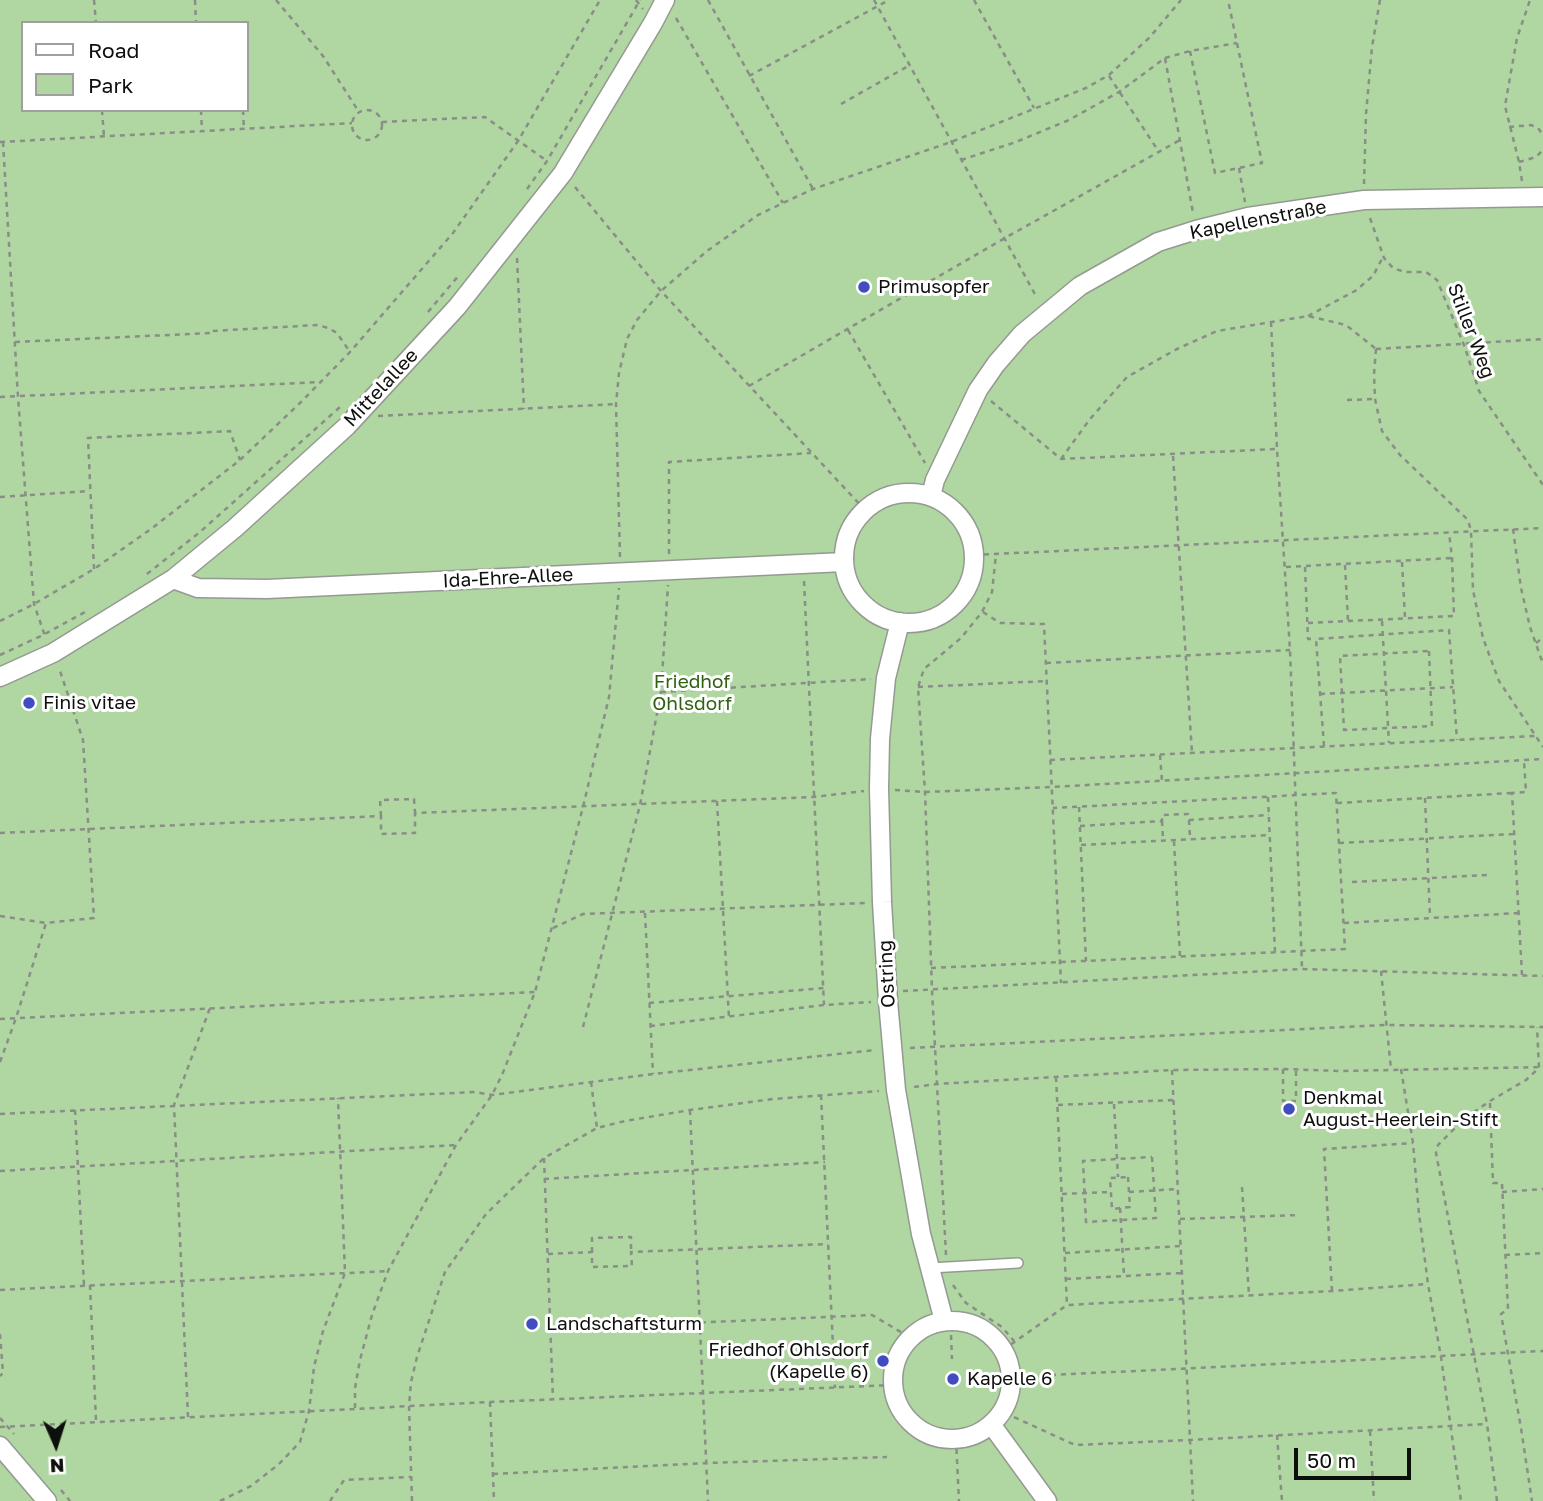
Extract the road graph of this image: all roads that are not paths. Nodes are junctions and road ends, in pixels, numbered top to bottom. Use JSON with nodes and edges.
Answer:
{"nodes":[{"id":1,"x":668,"y":6,"type":"edge"},
{"id":2,"x":1543,"y":197,"type":"edge"},
{"id":3,"x":933,"y":488,"type":"junction"},
{"id":4,"x":844,"y":562,"type":"junction"},
{"id":5,"x":173,"y":579,"type":"junction"},
{"id":6,"x":900,"y":622,"type":"junction"},
{"id":7,"x":0,"y":677,"type":"edge"},
{"id":8,"x":1018,"y":1263,"type":"dead end"},
{"id":9,"x":939,"y":1267,"type":"junction"},
{"id":10,"x":947,"y":1321,"type":"junction"},
{"id":11,"x":997,"y":1418,"type":"junction"},
{"id":12,"x":0,"y":1446,"type":"edge"},
{"id":13,"x":47,"y":1501,"type":"edge"},
{"id":14,"x":1047,"y":1501,"type":"edge"}],
"edges":[{"from":1,"to":5,"type":"street","name":"Mittelallee"},
{"from":2,"to":3,"type":"street","name":"Kapellenstraße"},
{"from":3,"to":4,"type":"street"},
{"from":3,"to":6,"type":"street"},
{"from":4,"to":5,"type":"street","name":"Ida-Ehre-Allee"},
{"from":4,"to":6,"type":"street"},
{"from":5,"to":7,"type":"street","name":"Mittelallee"},
{"from":6,"to":9,"type":"street","name":"Ostring"},
{"from":8,"to":9,"type":"lane"},
{"from":9,"to":10,"type":"street","name":"Ostring"},
{"from":10,"to":11,"type":"street"},
{"from":10,"to":11,"type":"street"},
{"from":11,"to":14,"type":"street"},
{"from":12,"to":13,"type":"street"}]}
